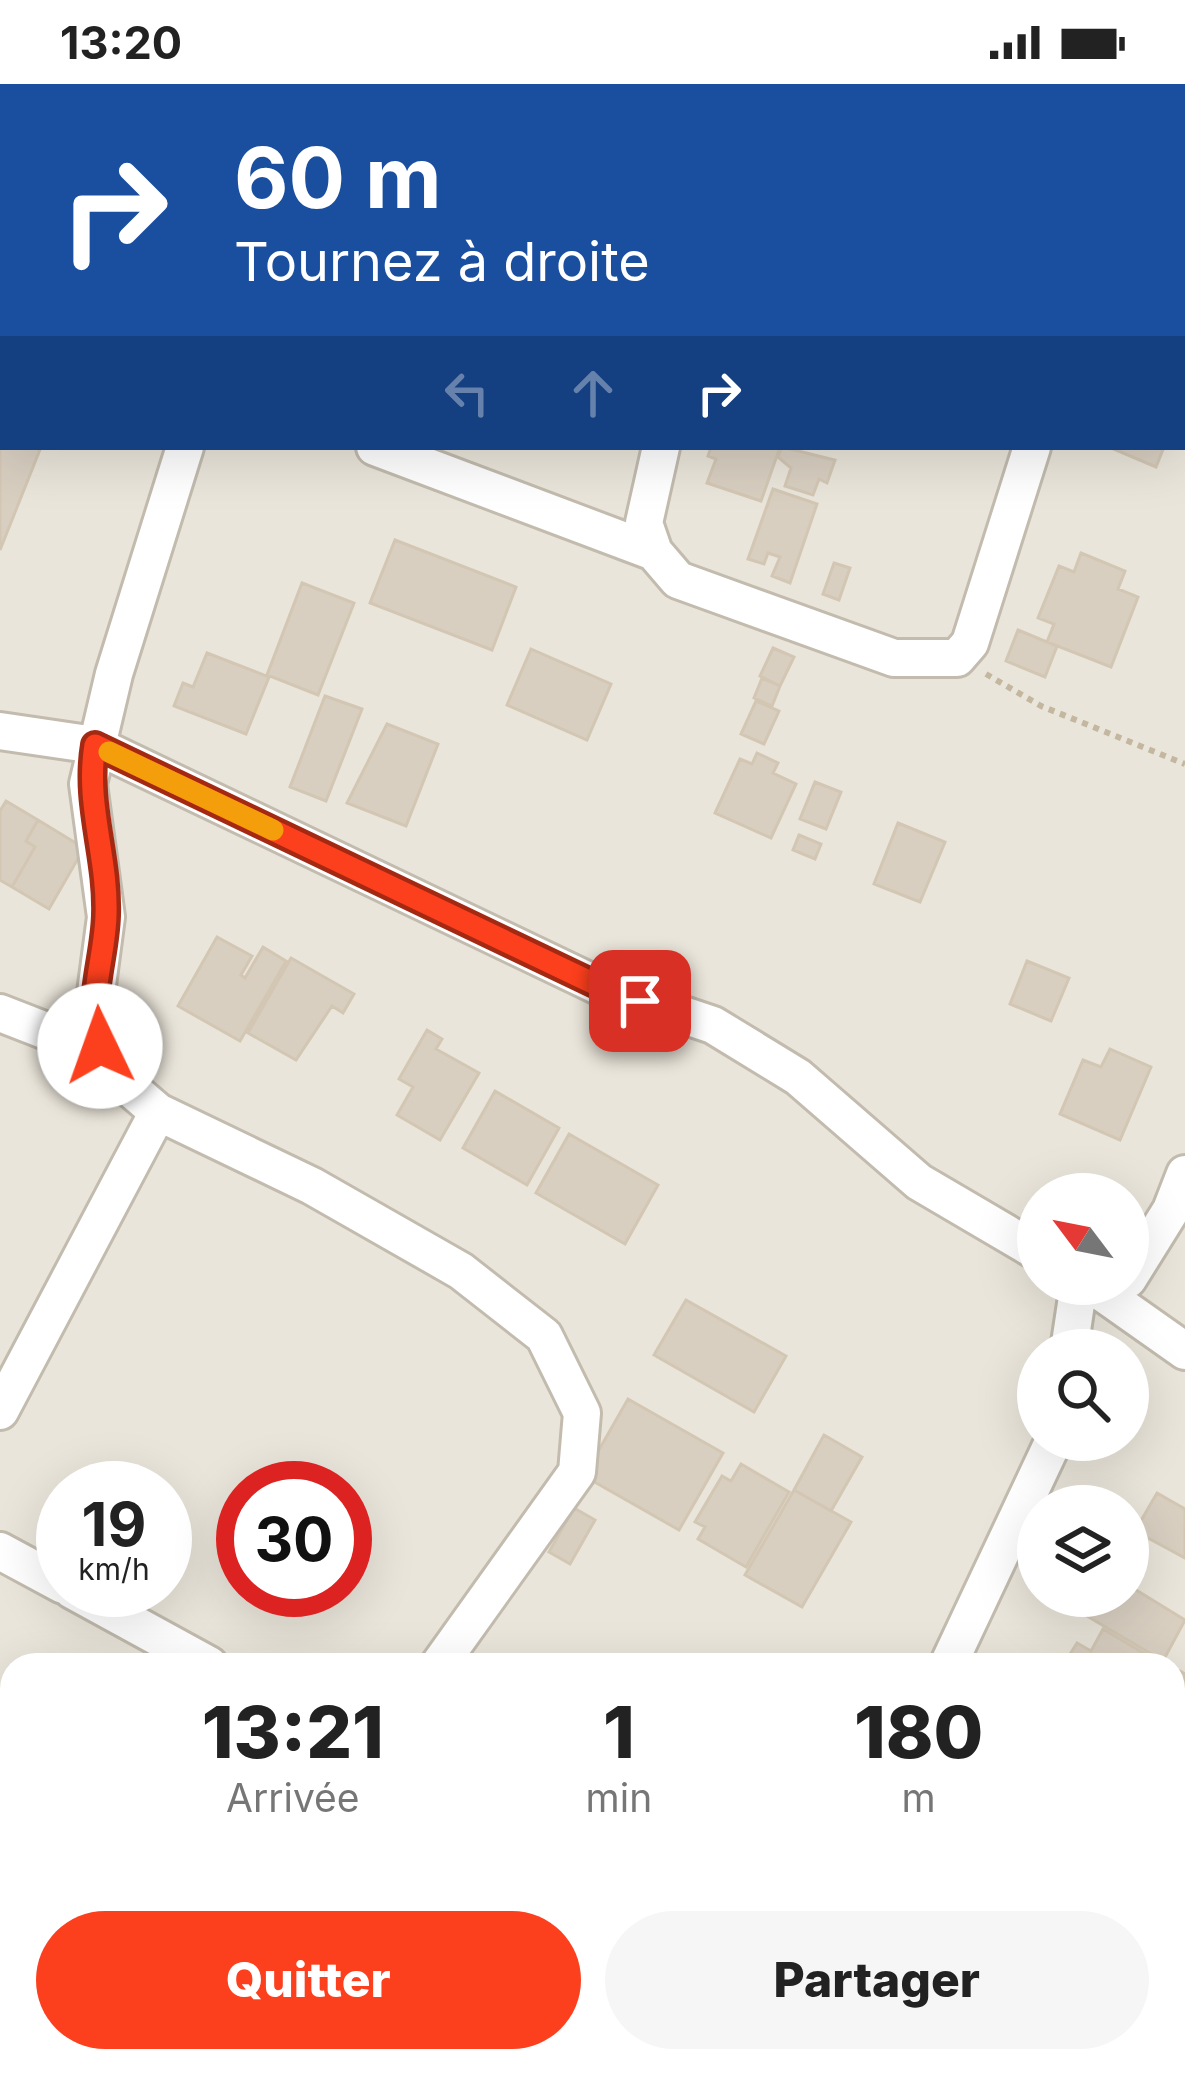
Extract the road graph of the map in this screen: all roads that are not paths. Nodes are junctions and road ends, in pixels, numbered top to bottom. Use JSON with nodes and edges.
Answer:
{"nodes":[{"id":1,"x":184,"y":450,"type":"edge"},
{"id":2,"x":383,"y":450,"type":"edge"},
{"id":3,"x":661,"y":450,"type":"edge"},
{"id":4,"x":1031,"y":450,"type":"edge"},
{"id":5,"x":654,"y":552,"type":"junction"},
{"id":6,"x":0,"y":731,"type":"edge"},
{"id":7,"x":95,"y":745,"type":"junction"},
{"id":8,"x":0,"y":1013,"type":"edge"},
{"id":9,"x":92,"y":1023,"type":"junction"},
{"id":10,"x":158,"y":1112,"type":"junction"},
{"id":11,"x":1185,"y":1174,"type":"edge"},
{"id":12,"x":1017,"y":1240,"type":"edge"},
{"id":13,"x":1149,"y":1240,"type":"edge"},
{"id":14,"x":1134,"y":1305,"type":"edge"},
{"id":15,"x":1185,"y":1351,"type":"edge"},
{"id":16,"x":0,"y":1411,"type":"edge"},
{"id":17,"x":1044,"y":1461,"type":"edge"},
{"id":18,"x":0,"y":1551,"type":"edge"},
{"id":19,"x":36,"y":1570,"type":"edge"},
{"id":20,"x":121,"y":1617,"type":"edge"},
{"id":21,"x":187,"y":1653,"type":"edge"},
{"id":22,"x":448,"y":1653,"type":"edge"},
{"id":23,"x":954,"y":1653,"type":"edge"}],
"edges":[{"from":1,"to":7,"type":"street"},
{"from":2,"to":5,"type":"street"},
{"from":3,"to":5,"type":"street"},
{"from":4,"to":5,"type":"street"},
{"from":6,"to":7,"type":"street"},
{"from":7,"to":9,"type":"street"},
{"from":7,"to":12,"type":"street"},
{"from":8,"to":9,"type":"street"},
{"from":9,"to":10,"type":"street"},
{"from":10,"to":16,"type":"street"},
{"from":10,"to":22,"type":"street"},
{"from":11,"to":13,"type":"street"},
{"from":14,"to":15,"type":"street"},
{"from":17,"to":23,"type":"street"},
{"from":18,"to":19,"type":"street"},
{"from":20,"to":21,"type":"street"}]}
